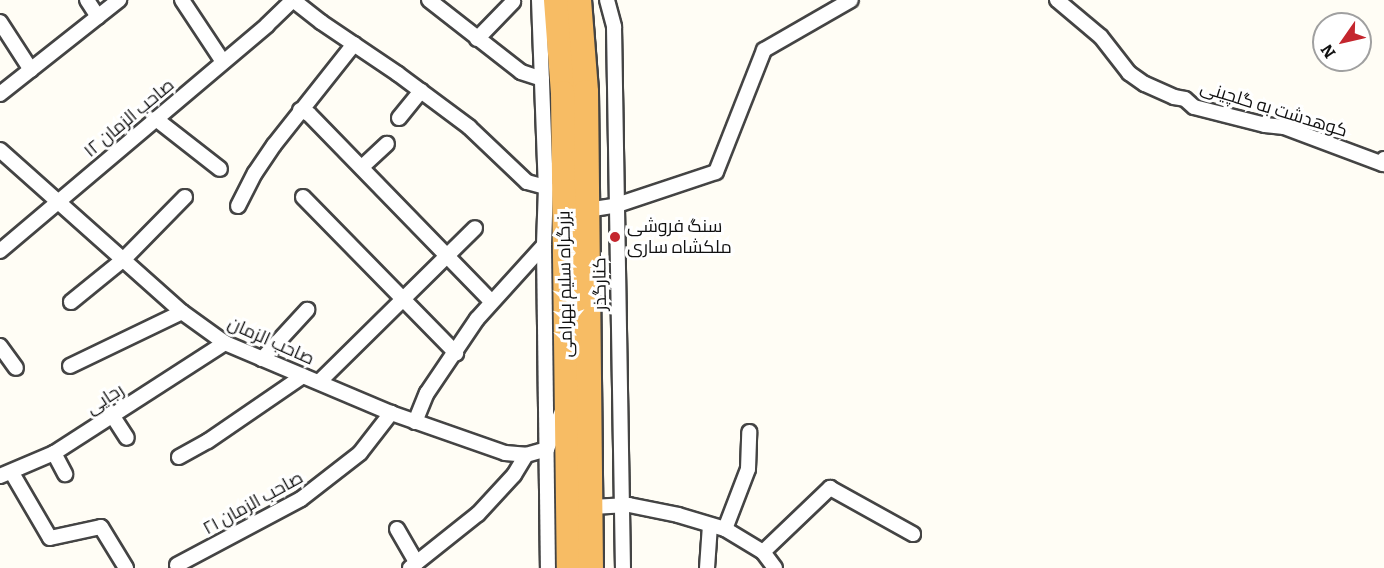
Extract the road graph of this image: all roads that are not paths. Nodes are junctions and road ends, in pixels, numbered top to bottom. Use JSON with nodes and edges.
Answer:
{"nodes":[{"id":1,"x":87,"y":0,"type":"edge"},
{"id":2,"x":119,"y":0,"type":"edge"},
{"id":3,"x":182,"y":0,"type":"edge"},
{"id":4,"x":293,"y":0,"type":"edge"},
{"id":5,"x":429,"y":0,"type":"edge"},
{"id":6,"x":538,"y":0,"type":"edge"},
{"id":7,"x":556,"y":0,"type":"edge"},
{"id":8,"x":579,"y":0,"type":"edge"},
{"id":9,"x":608,"y":0,"type":"edge"},
{"id":10,"x":851,"y":0,"type":"edge"},
{"id":11,"x":1056,"y":0,"type":"edge"},
{"id":12,"x":513,"y":2,"type":"edge"},
{"id":13,"x":98,"y":17,"type":"junction"},
{"id":14,"x":0,"y":22,"type":"edge"},
{"id":15,"x":477,"y":39,"type":"junction"},
{"id":16,"x":354,"y":44,"type":"junction"},
{"id":17,"x":223,"y":62,"type":"junction"},
{"id":18,"x":30,"y":70,"type":"junction"},
{"id":19,"x":542,"y":79,"type":"junction"},
{"id":20,"x":2,"y":87,"type":"edge"},
{"id":21,"x":421,"y":92,"type":"junction"},
{"id":22,"x":300,"y":110,"type":"junction"},
{"id":23,"x":399,"y":118,"type":"dead end"},
{"id":24,"x":156,"y":119,"type":"junction"},
{"id":25,"x":387,"y":144,"type":"dead end"},
{"id":26,"x":0,"y":150,"type":"edge"},
{"id":27,"x":1384,"y":163,"type":"edge"},
{"id":28,"x":362,"y":167,"type":"junction"},
{"id":29,"x":220,"y":169,"type":"dead end"},
{"id":30,"x":546,"y":187,"type":"junction"},
{"id":31,"x":185,"y":197,"type":"dead end"},
{"id":32,"x":303,"y":197,"type":"dead end"},
{"id":33,"x":59,"y":201,"type":"junction"},
{"id":34,"x":238,"y":206,"type":"dead end"},
{"id":35,"x":617,"y":206,"type":"junction"},
{"id":36,"x":587,"y":210,"type":"junction"},
{"id":37,"x":475,"y":228,"type":"dead end"},
{"id":38,"x":544,"y":245,"type":"junction"},
{"id":39,"x":0,"y":251,"type":"edge"},
{"id":40,"x":448,"y":254,"type":"junction"},
{"id":41,"x":124,"y":259,"type":"junction"},
{"id":42,"x":403,"y":300,"type":"junction"},
{"id":43,"x":491,"y":301,"type":"junction"},
{"id":44,"x":71,"y":302,"type":"dead end"},
{"id":45,"x":307,"y":310,"type":"dead end"},
{"id":46,"x":182,"y":312,"type":"junction"},
{"id":47,"x":225,"y":343,"type":"junction"},
{"id":48,"x":0,"y":346,"type":"edge"},
{"id":49,"x":456,"y":352,"type":"junction"},
{"id":50,"x":262,"y":359,"type":"junction"},
{"id":51,"x":70,"y":366,"type":"dead end"},
{"id":52,"x":16,"y":368,"type":"dead end"},
{"id":53,"x":303,"y":376,"type":"junction"},
{"id":54,"x":319,"y":382,"type":"junction"},
{"id":55,"x":567,"y":398,"type":"junction"},
{"id":56,"x":391,"y":413,"type":"junction"},
{"id":57,"x":112,"y":416,"type":"junction"},
{"id":58,"x":414,"y":422,"type":"junction"},
{"id":59,"x":749,"y":432,"type":"dead end"},
{"id":60,"x":127,"y":438,"type":"dead end"},
{"id":61,"x":547,"y":449,"type":"junction"},
{"id":62,"x":54,"y":453,"type":"junction"},
{"id":63,"x":526,"y":454,"type":"junction"},
{"id":64,"x":179,"y":457,"type":"dead end"},
{"id":65,"x":6,"y":474,"type":"edge"},
{"id":66,"x":65,"y":474,"type":"dead end"},
{"id":67,"x":622,"y":506,"type":"junction"},
{"id":68,"x":591,"y":507,"type":"junction"},
{"id":69,"x":548,"y":524,"type":"junction"},
{"id":70,"x":710,"y":525,"type":"junction"},
{"id":71,"x":397,"y":529,"type":"dead end"},
{"id":72,"x":725,"y":529,"type":"junction"},
{"id":73,"x":913,"y":534,"type":"dead end"},
{"id":74,"x":763,"y":552,"type":"junction"},
{"id":75,"x":569,"y":561,"type":"edge"},
{"id":76,"x":432,"y":562,"type":"edge"},
{"id":77,"x":177,"y":565,"type":"dead end"},
{"id":78,"x":414,"y":566,"type":"edge"},
{"id":79,"x":126,"y":568,"type":"edge"},
{"id":80,"x":548,"y":568,"type":"edge"},
{"id":81,"x":591,"y":568,"type":"edge"},
{"id":82,"x":623,"y":568,"type":"edge"},
{"id":83,"x":707,"y":568,"type":"edge"},
{"id":84,"x":775,"y":568,"type":"edge"}],
"edges":[{"from":1,"to":13,"type":"street"},
{"from":2,"to":13,"type":"street"},
{"from":3,"to":17,"type":"street"},
{"from":4,"to":16,"type":"street"},
{"from":4,"to":17,"type":"street","name":"صاحب الزمان ۱۲"},
{"from":5,"to":15,"type":"street"},
{"from":6,"to":19,"type":"street"},
{"from":7,"to":55,"type":"highway","name":"بزرگراه سلیم بهرامی"},
{"from":8,"to":36,"type":"highway","name":"بزرگراه سلیم بهرامی"},
{"from":9,"to":35,"type":"street","name":"کنارگذر"},
{"from":10,"to":35,"type":"street"},
{"from":11,"to":27,"type":"street","name":"کوهدشت به گلچینی"},
{"from":12,"to":15,"type":"street"},
{"from":13,"to":18,"type":"street"},
{"from":14,"to":18,"type":"street"},
{"from":15,"to":19,"type":"street"},
{"from":16,"to":21,"type":"street"},
{"from":16,"to":22,"type":"street"},
{"from":17,"to":24,"type":"street","name":"صاحب الزمان ۱۲"},
{"from":18,"to":20,"type":"street"},
{"from":19,"to":30,"type":"street"},
{"from":21,"to":23,"type":"street"},
{"from":21,"to":30,"type":"street"},
{"from":22,"to":28,"type":"street"},
{"from":22,"to":34,"type":"street"},
{"from":24,"to":29,"type":"street"},
{"from":24,"to":33,"type":"street","name":"صاحب الزمان ۱۲"},
{"from":25,"to":28,"type":"street"},
{"from":26,"to":33,"type":"street","name":"صاحب الزمان"},
{"from":28,"to":40,"type":"street"},
{"from":30,"to":38,"type":"street"},
{"from":31,"to":41,"type":"street"},
{"from":32,"to":42,"type":"street"},
{"from":33,"to":39,"type":"street","name":"صاحب الزمان ۱۲"},
{"from":33,"to":41,"type":"street","name":"صاحب الزمان"},
{"from":35,"to":36,"type":"street"},
{"from":35,"to":67,"type":"street","name":"کنارگذر"},
{"from":36,"to":68,"type":"highway","name":"بزرگراه سلیم بهرامی"},
{"from":37,"to":40,"type":"street"},
{"from":38,"to":43,"type":"street"},
{"from":38,"to":61,"type":"street"},
{"from":40,"to":42,"type":"street"},
{"from":40,"to":43,"type":"street"},
{"from":41,"to":44,"type":"street"},
{"from":41,"to":46,"type":"street","name":"صاحب الزمان"},
{"from":42,"to":49,"type":"street"},
{"from":42,"to":54,"type":"street"},
{"from":43,"to":49,"type":"street"},
{"from":45,"to":50,"type":"street"},
{"from":46,"to":47,"type":"street","name":"صاحب الزمان"},
{"from":46,"to":51,"type":"street"},
{"from":47,"to":50,"type":"street","name":"صاحب الزمان"},
{"from":47,"to":57,"type":"street","name":"رجایی"},
{"from":48,"to":52,"type":"street"},
{"from":49,"to":58,"type":"street"},
{"from":50,"to":53,"type":"street","name":"صاحب الزمان"},
{"from":53,"to":54,"type":"street","name":"صاحب الزمان"},
{"from":53,"to":64,"type":"street"},
{"from":54,"to":56,"type":"street","name":"صاحب الزمان"},
{"from":55,"to":61,"type":"street"},
{"from":55,"to":75,"type":"highway","name":"بزرگراه سلیم بهرامی"},
{"from":56,"to":58,"type":"street","name":"صاحب الزمان"},
{"from":56,"to":77,"type":"street","name":"صاحب الزمان ۲۱"},
{"from":57,"to":60,"type":"street"},
{"from":57,"to":62,"type":"street","name":"رجایی"},
{"from":58,"to":63,"type":"street","name":"صاحب الزمان"},
{"from":59,"to":72,"type":"street"},
{"from":61,"to":63,"type":"street","name":"صاحب الزمان"},
{"from":61,"to":69,"type":"street"},
{"from":62,"to":65,"type":"street","name":"رجایی"},
{"from":62,"to":66,"type":"street"},
{"from":63,"to":76,"type":"street"},
{"from":65,"to":79,"type":"street"},
{"from":67,"to":68,"type":"street"},
{"from":67,"to":70,"type":"street"},
{"from":67,"to":82,"type":"street","name":"کنارگذر"},
{"from":68,"to":81,"type":"highway","name":"بزرگراه سلیم بهرامی"},
{"from":69,"to":75,"type":"street"},
{"from":69,"to":80,"type":"street"},
{"from":70,"to":72,"type":"street"},
{"from":70,"to":83,"type":"street"},
{"from":71,"to":78,"type":"street"},
{"from":72,"to":74,"type":"street"},
{"from":73,"to":74,"type":"street"},
{"from":74,"to":84,"type":"street"},
{"from":76,"to":78,"type":"street"}]}
